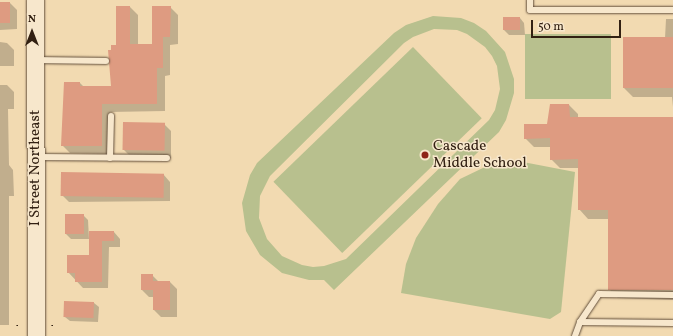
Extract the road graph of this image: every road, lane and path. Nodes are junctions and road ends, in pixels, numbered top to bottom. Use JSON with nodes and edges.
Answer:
{"nodes":[{"id":1,"x":35,"y":0,"type":"edge"},
{"id":2,"x":530,"y":0,"type":"edge"},
{"id":3,"x":673,"y":10,"type":"edge"},
{"id":4,"x":35,"y":60,"type":"junction"},
{"id":5,"x":106,"y":61,"type":"dead end"},
{"id":6,"x":111,"y":116,"type":"dead end"},
{"id":7,"x":36,"y":157,"type":"junction"},
{"id":8,"x":110,"y":158,"type":"junction"},
{"id":9,"x":167,"y":158,"type":"dead end"},
{"id":10,"x":673,"y":295,"type":"edge"},
{"id":11,"x":580,"y":322,"type":"junction"},
{"id":12,"x":673,"y":323,"type":"edge"},
{"id":13,"x":36,"y":336,"type":"edge"},
{"id":14,"x":574,"y":336,"type":"edge"}],
"edges":[{"from":1,"to":4,"type":"street","name":"I Street Northeast"},
{"from":2,"to":3,"type":"lane"},
{"from":4,"to":5,"type":"lane"},
{"from":4,"to":7,"type":"street","name":"I Street Northeast"},
{"from":6,"to":8,"type":"lane"},
{"from":7,"to":8,"type":"lane"},
{"from":7,"to":13,"type":"street","name":"I Street Northeast"},
{"from":8,"to":9,"type":"lane"},
{"from":10,"to":11,"type":"lane"},
{"from":11,"to":12,"type":"lane"},
{"from":11,"to":14,"type":"lane"}]}
